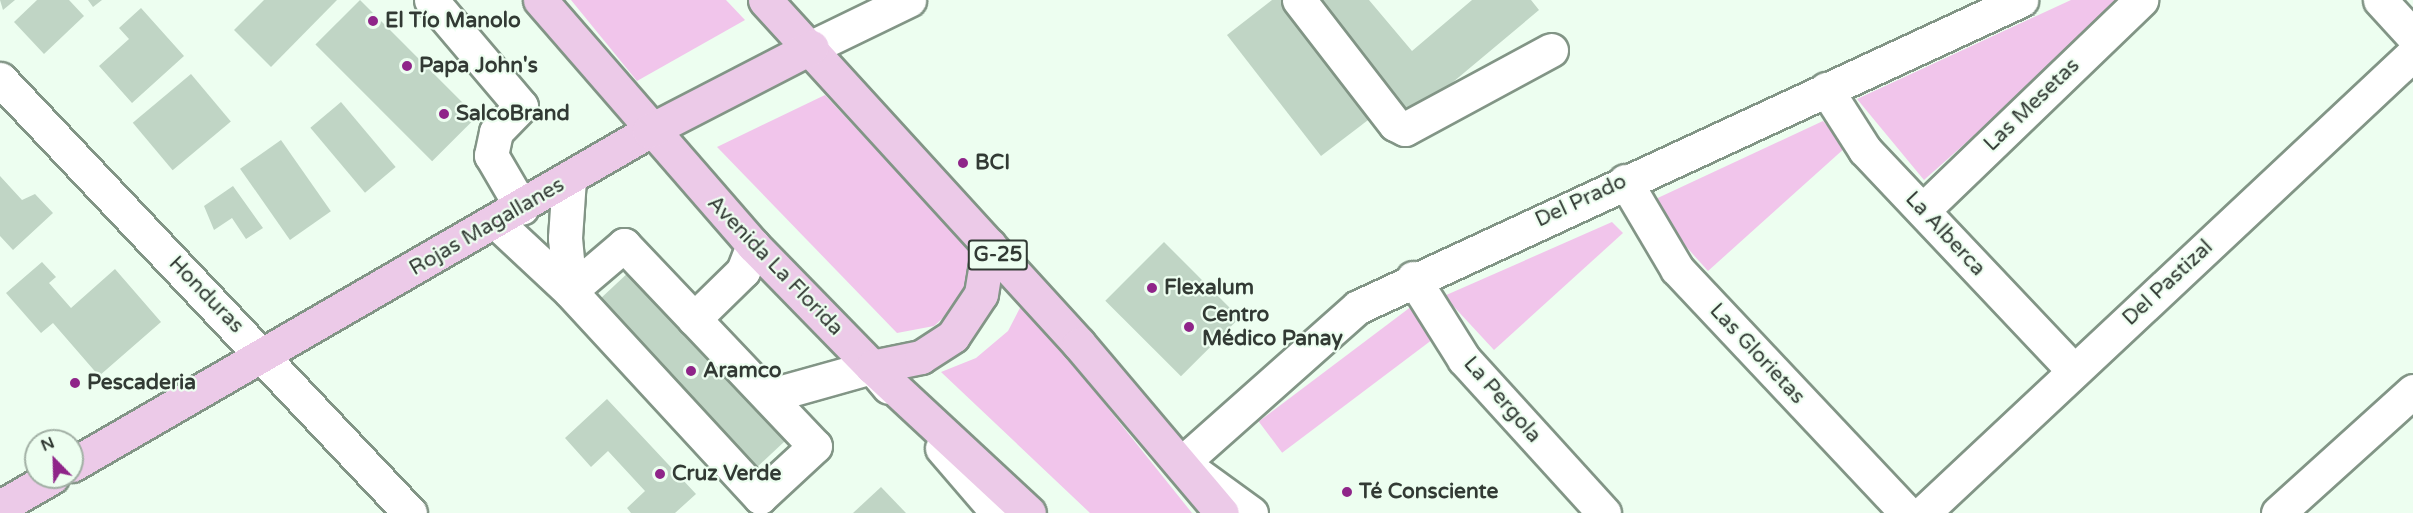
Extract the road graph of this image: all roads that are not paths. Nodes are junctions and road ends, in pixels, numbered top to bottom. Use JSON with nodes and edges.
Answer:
{"nodes":[{"id":1,"x":431,"y":0,"type":"edge"},
{"id":2,"x":540,"y":0,"type":"edge"},
{"id":3,"x":765,"y":0,"type":"edge"},
{"id":4,"x":909,"y":0,"type":"edge"},
{"id":5,"x":1299,"y":0,"type":"edge"},
{"id":6,"x":2021,"y":0,"type":"edge"},
{"id":7,"x":2141,"y":0,"type":"edge"},
{"id":8,"x":2380,"y":0,"type":"edge"},
{"id":9,"x":2413,"y":36,"type":"edge"},
{"id":10,"x":812,"y":47,"type":"junction"},
{"id":11,"x":1551,"y":50,"type":"dead end"},
{"id":12,"x":2413,"y":54,"type":"edge"},
{"id":13,"x":0,"y":79,"type":"edge"},
{"id":14,"x":1826,"y":89,"type":"junction"},
{"id":15,"x":649,"y":131,"type":"junction"},
{"id":16,"x":569,"y":179,"type":"junction"},
{"id":17,"x":1625,"y":181,"type":"junction"},
{"id":18,"x":1923,"y":210,"type":"junction"},
{"id":19,"x":509,"y":215,"type":"junction"},
{"id":20,"x":753,"y":245,"type":"junction"},
{"id":21,"x":989,"y":245,"type":"junction"},
{"id":22,"x":1413,"y":278,"type":"junction"},
{"id":23,"x":570,"y":291,"type":"junction"},
{"id":24,"x":694,"y":319,"type":"junction"},
{"id":25,"x":263,"y":356,"type":"junction"},
{"id":26,"x":872,"y":367,"type":"junction"},
{"id":27,"x":2074,"y":371,"type":"junction"},
{"id":28,"x":2413,"y":391,"type":"edge"},
{"id":29,"x":768,"y":396,"type":"junction"},
{"id":30,"x":84,"y":458,"type":"edge"},
{"id":31,"x":1182,"y":463,"type":"junction"},
{"id":32,"x":31,"y":489,"type":"edge"},
{"id":33,"x":0,"y":507,"type":"edge"},
{"id":34,"x":2290,"y":509,"type":"edge"},
{"id":35,"x":410,"y":513,"type":"edge"},
{"id":36,"x":998,"y":513,"type":"edge"},
{"id":37,"x":1029,"y":513,"type":"edge"},
{"id":38,"x":1222,"y":513,"type":"edge"},
{"id":39,"x":1251,"y":513,"type":"edge"},
{"id":40,"x":1604,"y":513,"type":"edge"},
{"id":41,"x":1907,"y":513,"type":"edge"},
{"id":42,"x":1923,"y":513,"type":"edge"}],
"edges":[{"from":1,"to":19,"type":"street"},
{"from":2,"to":15,"type":"main road","name":"Avenida La Florida"},
{"from":3,"to":10,"type":"main road","number":"G-25"},
{"from":4,"to":10,"type":"street","name":"Rojas Magallanes"},
{"from":5,"to":11,"type":"street"},
{"from":6,"to":14,"type":"street","name":"Del Prado"},
{"from":7,"to":18,"type":"street","name":"Las Mesetas"},
{"from":8,"to":9,"type":"street"},
{"from":10,"to":15,"type":"main road","name":"Rojas Magallanes"},
{"from":10,"to":21,"type":"main road","number":"G-25"},
{"from":12,"to":27,"type":"street","name":"Del Pastizal"},
{"from":13,"to":25,"type":"street","name":"Honduras"},
{"from":14,"to":17,"type":"street","name":"Del Prado"},
{"from":14,"to":18,"type":"street","name":"La Alberca"},
{"from":15,"to":16,"type":"main road","name":"Rojas Magallanes"},
{"from":15,"to":20,"type":"main road","name":"Avenida La Florida"},
{"from":16,"to":19,"type":"main road","name":"Rojas Magallanes"},
{"from":16,"to":23,"type":"street"},
{"from":17,"to":22,"type":"street","name":"Del Prado"},
{"from":17,"to":41,"type":"street","name":"Las Glorietas"},
{"from":18,"to":27,"type":"street","name":"La Alberca"},
{"from":19,"to":23,"type":"street"},
{"from":19,"to":25,"type":"main road","name":"Rojas Magallanes"},
{"from":20,"to":24,"type":"street"},
{"from":20,"to":26,"type":"main road","name":"Avenida La Florida"},
{"from":21,"to":26,"type":"main road"},
{"from":21,"to":31,"type":"main road","number":"G-25"},
{"from":22,"to":31,"type":"street","name":"Del Prado"},
{"from":22,"to":40,"type":"street","name":"La Pergola"},
{"from":23,"to":24,"type":"street"},
{"from":23,"to":29,"type":"street"},
{"from":24,"to":29,"type":"street"},
{"from":25,"to":30,"type":"main road","name":"Rojas Magallanes"},
{"from":25,"to":35,"type":"street","name":"Honduras"},
{"from":26,"to":29,"type":"street"},
{"from":26,"to":36,"type":"street"},
{"from":26,"to":37,"type":"main road","name":"Avenida La Florida"},
{"from":27,"to":42,"type":"street","name":"Del Pastizal"},
{"from":28,"to":34,"type":"street"},
{"from":31,"to":38,"type":"main road","number":"G-25"},
{"from":31,"to":39,"type":"street"},
{"from":32,"to":33,"type":"main road"}]}
